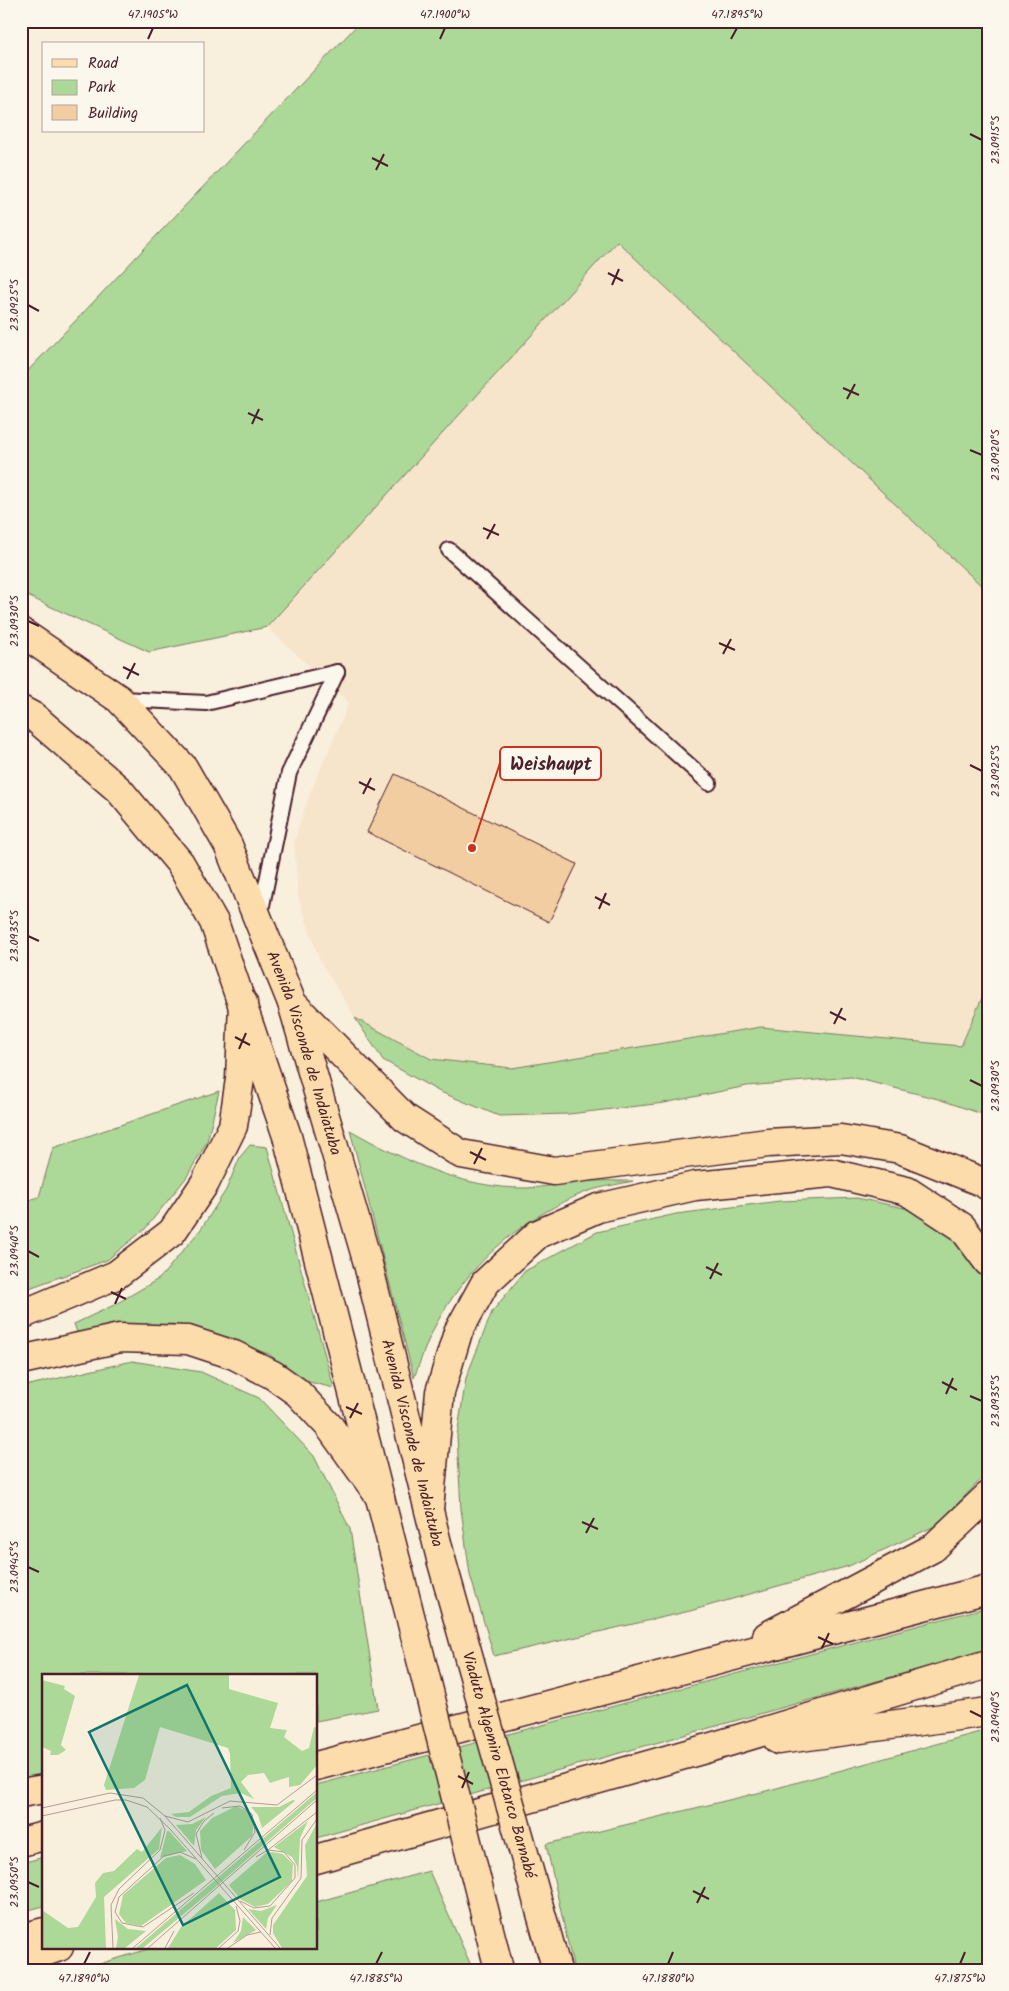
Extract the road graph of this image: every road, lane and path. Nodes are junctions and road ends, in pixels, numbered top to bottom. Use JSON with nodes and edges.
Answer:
{"nodes":[{"id":1,"x":449,"y":550,"type":"dead end"},
{"id":2,"x":21,"y":632,"type":"edge"},
{"id":3,"x":119,"y":699,"type":"junction"},
{"id":4,"x":21,"y":710,"type":"edge"},
{"id":5,"x":709,"y":783,"type":"dead end"},
{"id":6,"x":259,"y":920,"type":"junction"},
{"id":7,"x":292,"y":1003,"type":"junction"},
{"id":8,"x":243,"y":1004,"type":"junction"},
{"id":9,"x":988,"y":1186,"type":"edge"},
{"id":10,"x":988,"y":1262,"type":"edge"},
{"id":11,"x":21,"y":1315,"type":"edge"},
{"id":12,"x":21,"y":1360,"type":"edge"},
{"id":13,"x":988,"y":1496,"type":"edge"},
{"id":14,"x":380,"y":1497,"type":"junction"},
{"id":15,"x":429,"y":1509,"type":"junction"},
{"id":16,"x":441,"y":1559,"type":"joint"},
{"id":17,"x":988,"y":1589,"type":"edge"},
{"id":18,"x":726,"y":1658,"type":"junction"},
{"id":19,"x":988,"y":1664,"type":"edge"},
{"id":20,"x":988,"y":1712,"type":"edge"},
{"id":21,"x":705,"y":1749,"type":"junction"},
{"id":22,"x":318,"y":1765,"type":"edge"},
{"id":23,"x":42,"y":1789,"type":"edge"},
{"id":24,"x":21,"y":1793,"type":"edge"},
{"id":25,"x":42,"y":1837,"type":"edge"},
{"id":26,"x":21,"y":1842,"type":"edge"},
{"id":27,"x":318,"y":1858,"type":"edge"},
{"id":28,"x":42,"y":1933,"type":"edge"},
{"id":29,"x":21,"y":1938,"type":"edge"},
{"id":30,"x":57,"y":1948,"type":"edge"},
{"id":31,"x":554,"y":1959,"type":"edge"},
{"id":32,"x":21,"y":1960,"type":"edge"},
{"id":33,"x":500,"y":1969,"type":"edge"}],
"edges":[{"from":1,"to":5,"type":"lane"},
{"from":2,"to":3,"type":"main road","name":"Avenida Visconde de Indaiatuba"},
{"from":3,"to":6,"type":"main road","name":"Avenida Visconde de Indaiatuba"},
{"from":3,"to":6,"type":"lane"},
{"from":4,"to":8,"type":"main road"},
{"from":6,"to":7,"type":"main road","name":"Avenida Visconde de Indaiatuba"},
{"from":7,"to":9,"type":"main road"},
{"from":7,"to":15,"type":"main road","name":"Avenida Visconde de Indaiatuba"},
{"from":8,"to":11,"type":"main road"},
{"from":8,"to":14,"type":"main road"},
{"from":10,"to":15,"type":"main road"},
{"from":12,"to":14,"type":"main road"},
{"from":13,"to":18,"type":"main road"},
{"from":14,"to":33,"type":"main road","bridge":true},
{"from":15,"to":16,"type":"main road","name":"Avenida Visconde de Indaiatuba"},
{"from":16,"to":31,"type":"main road","name":"Viaduto Algemiro Elotarco Barnabé","bridge":true},
{"from":17,"to":18,"type":"main road"},
{"from":18,"to":22,"type":"main road"},
{"from":19,"to":21,"type":"main road"},
{"from":20,"to":21,"type":"main road"},
{"from":21,"to":27,"type":"main road"},
{"from":23,"to":24,"type":"main road"},
{"from":25,"to":26,"type":"main road"},
{"from":28,"to":29,"type":"main road"},
{"from":30,"to":32,"type":"main road"}]}
